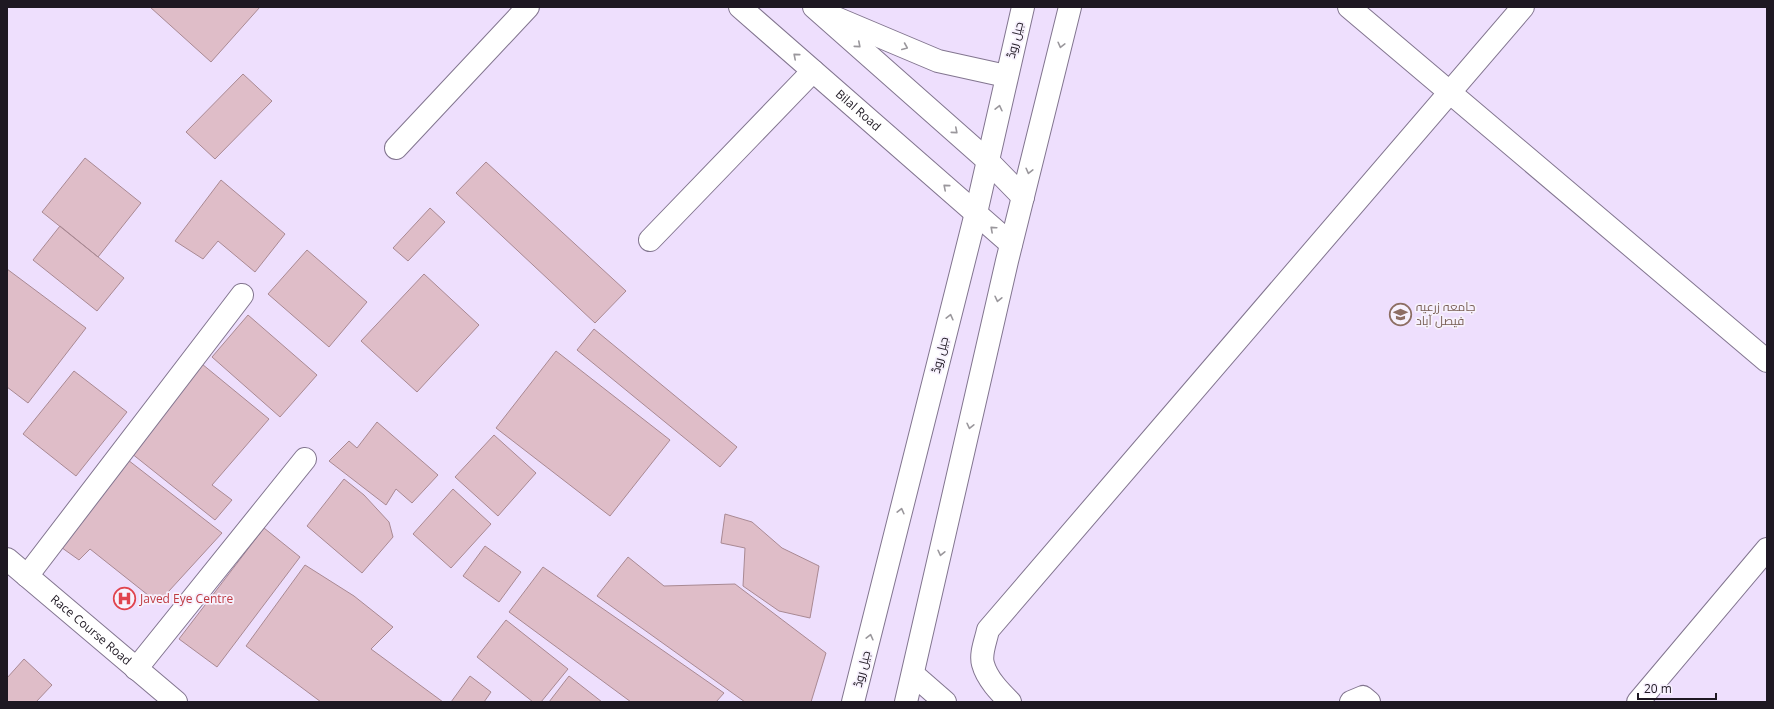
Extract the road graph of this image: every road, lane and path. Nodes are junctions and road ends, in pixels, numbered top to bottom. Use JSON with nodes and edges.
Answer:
{"nodes":[{"id":1,"x":528,"y":7,"type":"edge"},
{"id":2,"x":740,"y":7,"type":"edge"},
{"id":3,"x":1023,"y":7,"type":"edge"},
{"id":4,"x":1070,"y":7,"type":"edge"},
{"id":5,"x":1349,"y":7,"type":"edge"},
{"id":6,"x":1523,"y":7,"type":"edge"},
{"id":7,"x":816,"y":9,"type":"edge"},
{"id":8,"x":813,"y":71,"type":"junction"},
{"id":9,"x":1006,"y":76,"type":"junction"},
{"id":10,"x":1449,"y":92,"type":"junction"},
{"id":11,"x":396,"y":148,"type":"dead end"},
{"id":12,"x":987,"y":160,"type":"junction"},
{"id":13,"x":1023,"y":197,"type":"junction"},
{"id":14,"x":976,"y":213,"type":"junction"},
{"id":15,"x":650,"y":240,"type":"dead end"},
{"id":16,"x":1011,"y":244,"type":"junction"},
{"id":17,"x":242,"y":295,"type":"dead end"},
{"id":18,"x":1767,"y":361,"type":"edge"},
{"id":19,"x":305,"y":459,"type":"dead end"},
{"id":20,"x":1767,"y":550,"type":"edge"},
{"id":21,"x":7,"y":559,"type":"edge"},
{"id":22,"x":27,"y":576,"type":"junction"},
{"id":23,"x":136,"y":669,"type":"junction"},
{"id":24,"x":914,"y":674,"type":"junction"},
{"id":25,"x":176,"y":702,"type":"edge"},
{"id":26,"x":853,"y":702,"type":"edge"},
{"id":27,"x":906,"y":702,"type":"edge"},
{"id":28,"x":945,"y":702,"type":"edge"},
{"id":29,"x":1010,"y":702,"type":"edge"},
{"id":30,"x":1351,"y":702,"type":"edge"},
{"id":31,"x":1369,"y":702,"type":"edge"},
{"id":32,"x":1638,"y":702,"type":"edge"}],
"edges":[{"from":1,"to":11,"type":"street"},
{"from":8,"to":2,"type":"street","name":"Bilal Road","one_way":true},
{"from":3,"to":9,"type":"street","name":"جیل روڈ"},
{"from":4,"to":13,"type":"street","one_way":true},
{"from":5,"to":10,"type":"street"},
{"from":6,"to":10,"type":"street"},
{"from":7,"to":9,"type":"street","one_way":true},
{"from":7,"to":12,"type":"street","one_way":true},
{"from":14,"to":8,"type":"street","name":"Bilal Road","one_way":true},
{"from":8,"to":15,"type":"street"},
{"from":12,"to":9,"type":"street","name":"جیل روڈ","one_way":true},
{"from":10,"to":18,"type":"street"},
{"from":10,"to":29,"type":"street"},
{"from":12,"to":13,"type":"street"},
{"from":12,"to":14,"type":"street","name":"جیل روڈ"},
{"from":13,"to":16,"type":"street"},
{"from":16,"to":14,"type":"street","name":"Bilal Road","one_way":true},
{"from":26,"to":14,"type":"street","name":"جیل روڈ","one_way":true},
{"from":16,"to":24,"type":"street","one_way":true},
{"from":17,"to":22,"type":"street"},
{"from":19,"to":23,"type":"street"},
{"from":20,"to":32,"type":"street"},
{"from":21,"to":22,"type":"street","name":"Race Course Road"},
{"from":22,"to":23,"type":"street","name":"Race Course Road"},
{"from":23,"to":25,"type":"street","name":"Race Course Road"},
{"from":24,"to":27,"type":"street"},
{"from":24,"to":28,"type":"street"},
{"from":30,"to":31,"type":"street"}]}
